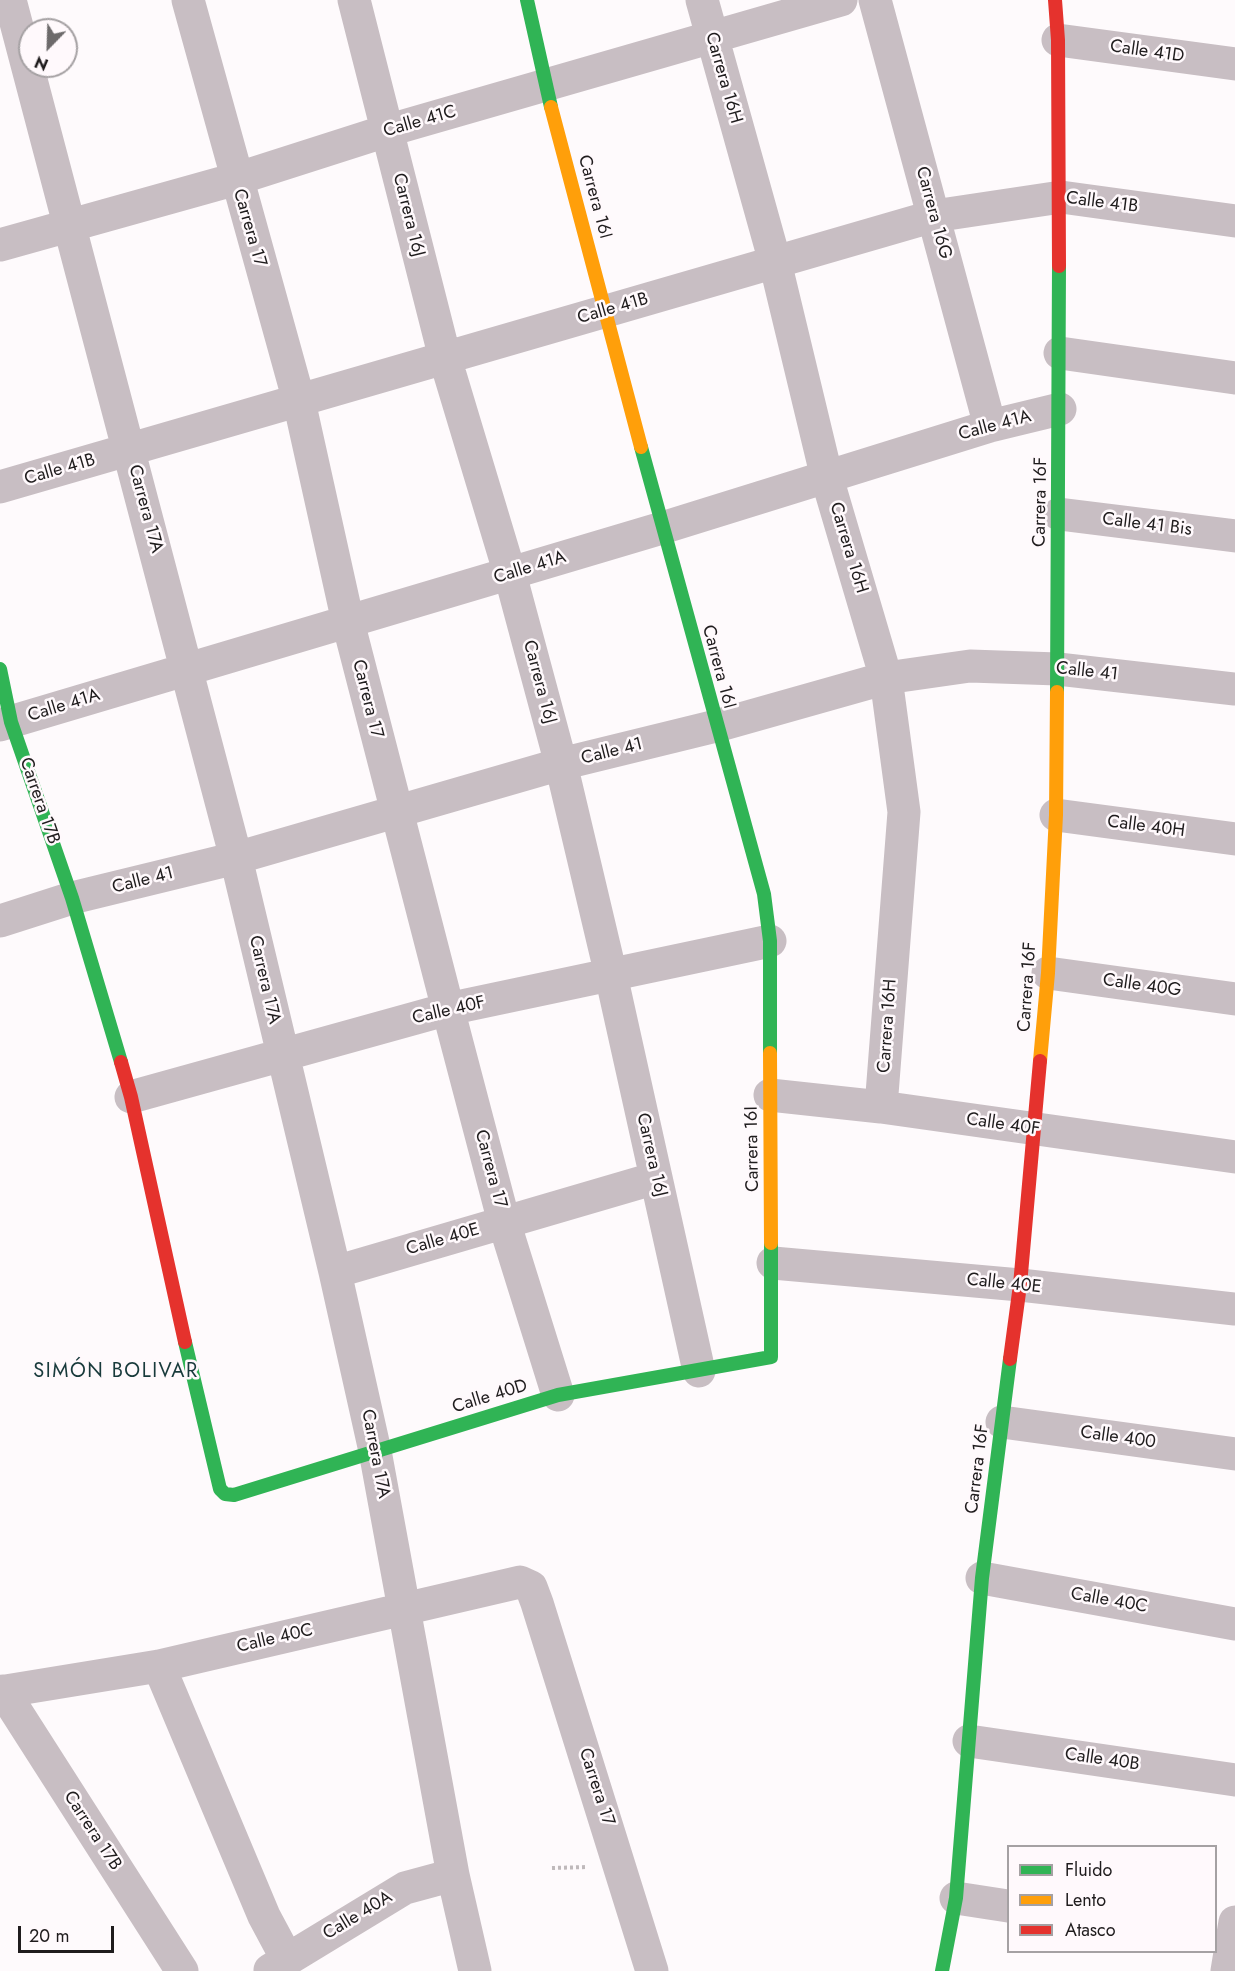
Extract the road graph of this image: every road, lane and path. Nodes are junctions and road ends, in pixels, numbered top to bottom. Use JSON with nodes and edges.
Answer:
{"nodes":[{"id":1,"x":10,"y":0,"type":"edge"},
{"id":2,"x":188,"y":0,"type":"edge"},
{"id":3,"x":354,"y":0,"type":"edge"},
{"id":4,"x":526,"y":0,"type":"edge"},
{"id":5,"x":702,"y":0,"type":"edge"},
{"id":6,"x":841,"y":0,"type":"edge"},
{"id":7,"x":875,"y":0,"type":"edge"},
{"id":8,"x":1055,"y":0,"type":"edge"},
{"id":9,"x":711,"y":36,"type":"junction"},
{"id":10,"x":1058,"y":40,"type":"junction"},
{"id":11,"x":1235,"y":64,"type":"edge"},
{"id":12,"x":546,"y":87,"type":"junction"},
{"id":13,"x":386,"y":131,"type":"junction"},
{"id":14,"x":236,"y":179,"type":"junction"},
{"id":15,"x":1061,"y":197,"type":"junction"},
{"id":16,"x":934,"y":216,"type":"junction"},
{"id":17,"x":1235,"y":221,"type":"edge"},
{"id":18,"x":69,"y":224,"type":"junction"},
{"id":19,"x":0,"y":245,"type":"edge"},
{"id":20,"x":775,"y":262,"type":"junction"},
{"id":21,"x":606,"y":311,"type":"junction"},
{"id":22,"x":1060,"y":353,"type":"junction"},
{"id":23,"x":445,"y":358,"type":"junction"},
{"id":24,"x":1235,"y":378,"type":"edge"},
{"id":25,"x":299,"y":401,"type":"junction"},
{"id":26,"x":1060,"y":409,"type":"junction"},
{"id":27,"x":990,"y":426,"type":"junction"},
{"id":28,"x":129,"y":451,"type":"junction"},
{"id":29,"x":827,"y":478,"type":"junction"},
{"id":30,"x":0,"y":488,"type":"edge"},
{"id":31,"x":1059,"y":514,"type":"junction"},
{"id":32,"x":662,"y":528,"type":"junction"},
{"id":33,"x":1235,"y":536,"type":"edge"},
{"id":34,"x":510,"y":574,"type":"junction"},
{"id":35,"x":348,"y":622,"type":"junction"},
{"id":36,"x":0,"y":669,"type":"edge"},
{"id":37,"x":1058,"y":669,"type":"junction"},
{"id":38,"x":187,"y":670,"type":"junction"},
{"id":39,"x":886,"y":678,"type":"junction"},
{"id":40,"x":1235,"y":689,"type":"edge"},
{"id":41,"x":6,"y":724,"type":"edge"},
{"id":42,"x":716,"y":726,"type":"junction"},
{"id":43,"x":561,"y":765,"type":"junction"},
{"id":44,"x":396,"y":814,"type":"junction"},
{"id":45,"x":1056,"y":815,"type":"junction"},
{"id":46,"x":1235,"y":838,"type":"edge"},
{"id":47,"x":237,"y":858,"type":"junction"},
{"id":48,"x":72,"y":898,"type":"junction"},
{"id":49,"x":0,"y":921,"type":"edge"},
{"id":50,"x":770,"y":940,"type":"junction"},
{"id":51,"x":1048,"y":972,"type":"junction"},
{"id":52,"x":611,"y":975,"type":"junction"},
{"id":53,"x":1235,"y":999,"type":"edge"},
{"id":54,"x":448,"y":1009,"type":"junction"},
{"id":55,"x":281,"y":1054,"type":"junction"},
{"id":56,"x":770,"y":1095,"type":"junction"},
{"id":57,"x":131,"y":1096,"type":"junction"},
{"id":58,"x":881,"y":1107,"type":"junction"},
{"id":59,"x":1035,"y":1130,"type":"junction"},
{"id":60,"x":1235,"y":1157,"type":"edge"},
{"id":61,"x":656,"y":1178,"type":"junction"},
{"id":62,"x":504,"y":1222,"type":"junction"},
{"id":63,"x":772,"y":1263,"type":"junction"},
{"id":64,"x":335,"y":1272,"type":"junction"},
{"id":65,"x":1020,"y":1285,"type":"junction"},
{"id":66,"x":1235,"y":1310,"type":"edge"},
{"id":67,"x":771,"y":1357,"type":"joint"},
{"id":68,"x":699,"y":1371,"type":"junction"},
{"id":69,"x":558,"y":1395,"type":"junction"},
{"id":70,"x":1002,"y":1422,"type":"junction"},
{"id":71,"x":375,"y":1451,"type":"junction"},
{"id":72,"x":1235,"y":1454,"type":"edge"},
{"id":73,"x":225,"y":1494,"type":"joint"},
{"id":74,"x":982,"y":1578,"type":"junction"},
{"id":75,"x":537,"y":1604,"type":"joint"},
{"id":76,"x":404,"y":1609,"type":"junction"},
{"id":77,"x":1235,"y":1624,"type":"edge"},
{"id":78,"x":159,"y":1666,"type":"junction"},
{"id":79,"x":1,"y":1692,"type":"edge"},
{"id":80,"x":969,"y":1741,"type":"junction"},
{"id":81,"x":1235,"y":1780,"type":"edge"},
{"id":82,"x":453,"y":1875,"type":"junction"},
{"id":83,"x":956,"y":1898,"type":"junction"},
{"id":84,"x":1007,"y":1906,"type":"edge"},
{"id":85,"x":278,"y":1965,"type":"edge"},
{"id":86,"x":182,"y":1971,"type":"edge"},
{"id":87,"x":475,"y":1971,"type":"edge"},
{"id":88,"x":652,"y":1971,"type":"edge"},
{"id":89,"x":942,"y":1971,"type":"edge"}],
"edges":[{"from":1,"to":18,"type":"street","name":"Carrera 17A"},
{"from":2,"to":14,"type":"street","name":"Carrera 17"},
{"from":3,"to":13,"type":"street","name":"Carrera 16J"},
{"from":4,"to":12,"type":"street","name":"Carrera 16I"},
{"from":5,"to":9,"type":"street","name":"Carrera 16H"},
{"from":6,"to":9,"type":"street","name":"Calle 41C"},
{"from":7,"to":16,"type":"street","name":"Carrera 16G"},
{"from":8,"to":10,"type":"street","name":"Carrera 16F"},
{"from":9,"to":12,"type":"street","name":"Calle 41C"},
{"from":9,"to":20,"type":"street","name":"Carrera 16H"},
{"from":10,"to":11,"type":"street","name":"Calle 41D"},
{"from":10,"to":15,"type":"street","name":"Carrera 16F"},
{"from":12,"to":13,"type":"street","name":"Calle 41C"},
{"from":12,"to":21,"type":"street","name":"Carrera 16I"},
{"from":13,"to":14,"type":"street","name":"Calle 41C"},
{"from":13,"to":23,"type":"street","name":"Carrera 16J"},
{"from":14,"to":18,"type":"street","name":"Calle 41C"},
{"from":14,"to":25,"type":"street","name":"Carrera 17"},
{"from":15,"to":16,"type":"street","name":"Calle 41B"},
{"from":15,"to":17,"type":"street","name":"Calle 41B"},
{"from":15,"to":22,"type":"street","name":"Carrera 16F"},
{"from":16,"to":20,"type":"street","name":"Calle 41B"},
{"from":16,"to":27,"type":"street","name":"Carrera 16G"},
{"from":18,"to":19,"type":"street","name":"Calle 41C"},
{"from":18,"to":28,"type":"street","name":"Carrera 17A"},
{"from":20,"to":21,"type":"street","name":"Calle 41B"},
{"from":20,"to":29,"type":"street","name":"Carrera 16H"},
{"from":21,"to":23,"type":"street","name":"Calle 41B"},
{"from":21,"to":32,"type":"street","name":"Carrera 16I"},
{"from":22,"to":24,"type":"street"},
{"from":22,"to":26,"type":"street","name":"Carrera 16F"},
{"from":23,"to":25,"type":"street","name":"Calle 41B"},
{"from":23,"to":34,"type":"street","name":"Carrera 16J"},
{"from":25,"to":28,"type":"street","name":"Calle 41B"},
{"from":25,"to":35,"type":"street","name":"Carrera 17"},
{"from":26,"to":27,"type":"street","name":"Calle 41A"},
{"from":26,"to":31,"type":"street","name":"Carrera 16F"},
{"from":27,"to":29,"type":"street","name":"Calle 41A"},
{"from":28,"to":30,"type":"street","name":"Calle 41B"},
{"from":28,"to":38,"type":"street","name":"Carrera 17A"},
{"from":29,"to":32,"type":"street","name":"Calle 41A"},
{"from":29,"to":39,"type":"street","name":"Carrera 16H"},
{"from":31,"to":33,"type":"street","name":"Calle 41 Bis"},
{"from":31,"to":37,"type":"street","name":"Carrera 16F"},
{"from":32,"to":34,"type":"street","name":"Calle 41A"},
{"from":32,"to":42,"type":"street","name":"Carrera 16I"},
{"from":34,"to":35,"type":"street","name":"Calle 41A"},
{"from":34,"to":43,"type":"street","name":"Carrera 16J"},
{"from":35,"to":38,"type":"street","name":"Calle 41A"},
{"from":35,"to":44,"type":"street","name":"Carrera 17"},
{"from":36,"to":41,"type":"street","name":"Carrera 17B"},
{"from":37,"to":39,"type":"street","name":"Calle 41"},
{"from":37,"to":40,"type":"street","name":"Calle 41"},
{"from":37,"to":45,"type":"street","name":"Carrera 16F"},
{"from":38,"to":41,"type":"street","name":"Calle 41A"},
{"from":38,"to":47,"type":"street","name":"Carrera 17A"},
{"from":39,"to":42,"type":"street","name":"Calle 41"},
{"from":39,"to":58,"type":"street","name":"Carrera 16H"},
{"from":41,"to":48,"type":"street","name":"Carrera 17B"},
{"from":42,"to":43,"type":"street","name":"Calle 41"},
{"from":42,"to":50,"type":"street","name":"Carrera 16I"},
{"from":43,"to":44,"type":"street","name":"Calle 41"},
{"from":43,"to":52,"type":"street","name":"Carrera 16J"},
{"from":44,"to":47,"type":"street","name":"Calle 41"},
{"from":44,"to":54,"type":"street","name":"Carrera 17"},
{"from":45,"to":46,"type":"street","name":"Calle 40H"},
{"from":45,"to":51,"type":"street","name":"Carrera 16F"},
{"from":47,"to":48,"type":"street","name":"Calle 41"},
{"from":47,"to":55,"type":"street","name":"Carrera 17A"},
{"from":48,"to":49,"type":"street","name":"Calle 41"},
{"from":48,"to":57,"type":"street","name":"Carrera 17B"},
{"from":50,"to":52,"type":"street","name":"Calle 40F"},
{"from":50,"to":56,"type":"street","name":"Carrera 16I"},
{"from":51,"to":53,"type":"street","name":"Calle 40G"},
{"from":51,"to":59,"type":"street","name":"Carrera 16F"},
{"from":52,"to":54,"type":"street","name":"Calle 40F"},
{"from":52,"to":61,"type":"street","name":"Carrera 16J"},
{"from":54,"to":55,"type":"street","name":"Calle 40F"},
{"from":54,"to":62,"type":"street","name":"Carrera 17"},
{"from":55,"to":57,"type":"street","name":"Calle 40F"},
{"from":55,"to":64,"type":"street","name":"Carrera 17A"},
{"from":56,"to":58,"type":"street","name":"Calle 40F"},
{"from":56,"to":63,"type":"street","name":"Carrera 16I"},
{"from":57,"to":73,"type":"street","name":"Carrera 17B"},
{"from":58,"to":59,"type":"street","name":"Calle 40F"},
{"from":59,"to":60,"type":"street","name":"Calle 40F"},
{"from":59,"to":65,"type":"street","name":"Carrera 16F"},
{"from":61,"to":62,"type":"street","name":"Calle 40E"},
{"from":61,"to":68,"type":"street","name":"Carrera 16J"},
{"from":62,"to":64,"type":"street","name":"Calle 40E"},
{"from":62,"to":69,"type":"street","name":"Carrera 17"},
{"from":63,"to":65,"type":"street","name":"Calle 40E"},
{"from":63,"to":67,"type":"street","name":"Carrera 16I"},
{"from":64,"to":71,"type":"street","name":"Carrera 17A"},
{"from":65,"to":66,"type":"street","name":"Calle 40E"},
{"from":65,"to":70,"type":"street","name":"Carrera 16F"},
{"from":67,"to":68,"type":"street","name":"Calle 40D"},
{"from":68,"to":69,"type":"street","name":"Calle 40D"},
{"from":69,"to":71,"type":"street","name":"Calle 40D"},
{"from":70,"to":72,"type":"street","name":"Calle 400"},
{"from":70,"to":74,"type":"street","name":"Carrera 16F"},
{"from":71,"to":73,"type":"street","name":"Calle 40D"},
{"from":71,"to":76,"type":"street","name":"Carrera 17A"},
{"from":74,"to":77,"type":"street","name":"Calle 40C"},
{"from":74,"to":80,"type":"street","name":"Carrera 16F"},
{"from":75,"to":76,"type":"street","name":"Calle 40C"},
{"from":75,"to":88,"type":"street","name":"Carrera 17"},
{"from":76,"to":78,"type":"street","name":"Calle 40C"},
{"from":76,"to":82,"type":"street","name":"Carrera 17A"},
{"from":78,"to":79,"type":"street","name":"Calle 40C"},
{"from":78,"to":85,"type":"street"},
{"from":79,"to":86,"type":"street","name":"Carrera 17B"},
{"from":80,"to":81,"type":"street","name":"Calle 40B"},
{"from":80,"to":83,"type":"street","name":"Carrera 16F"},
{"from":82,"to":85,"type":"street","name":"Calle 40A"},
{"from":82,"to":87,"type":"street","name":"Carrera 17A"},
{"from":83,"to":84,"type":"street"},
{"from":83,"to":89,"type":"street","name":"Carrera 16F"}]}
